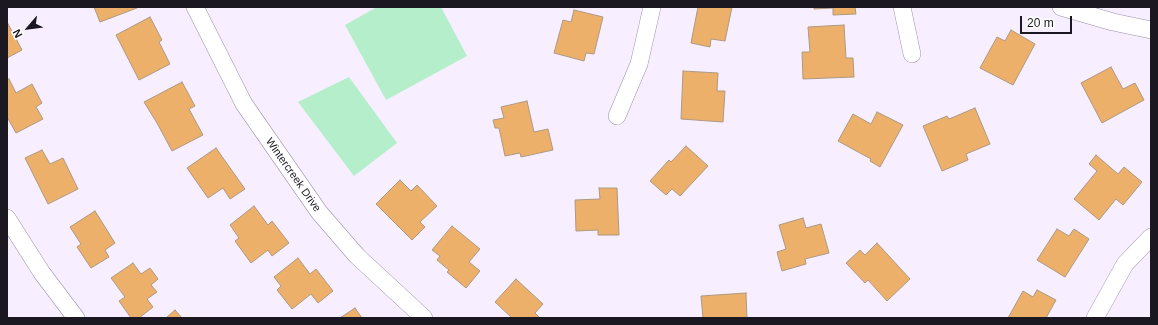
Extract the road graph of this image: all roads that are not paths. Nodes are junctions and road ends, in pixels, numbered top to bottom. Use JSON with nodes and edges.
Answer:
{"nodes":[{"id":1,"x":196,"y":7,"type":"edge"},
{"id":2,"x":652,"y":7,"type":"edge"},
{"id":3,"x":902,"y":7,"type":"edge"},
{"id":4,"x":1061,"y":7,"type":"edge"},
{"id":5,"x":1151,"y":30,"type":"edge"},
{"id":6,"x":912,"y":54,"type":"dead end"},
{"id":7,"x":617,"y":116,"type":"dead end"},
{"id":8,"x":7,"y":218,"type":"edge"},
{"id":9,"x":1151,"y":237,"type":"edge"},
{"id":10,"x":76,"y":318,"type":"edge"},
{"id":11,"x":424,"y":318,"type":"edge"},
{"id":12,"x":1095,"y":318,"type":"edge"}],
"edges":[{"from":1,"to":11,"type":"street","name":"Wintercreek Drive"},
{"from":2,"to":7,"type":"street"},
{"from":3,"to":6,"type":"street"},
{"from":4,"to":5,"type":"street"},
{"from":8,"to":10,"type":"street"},
{"from":9,"to":12,"type":"street"}]}
